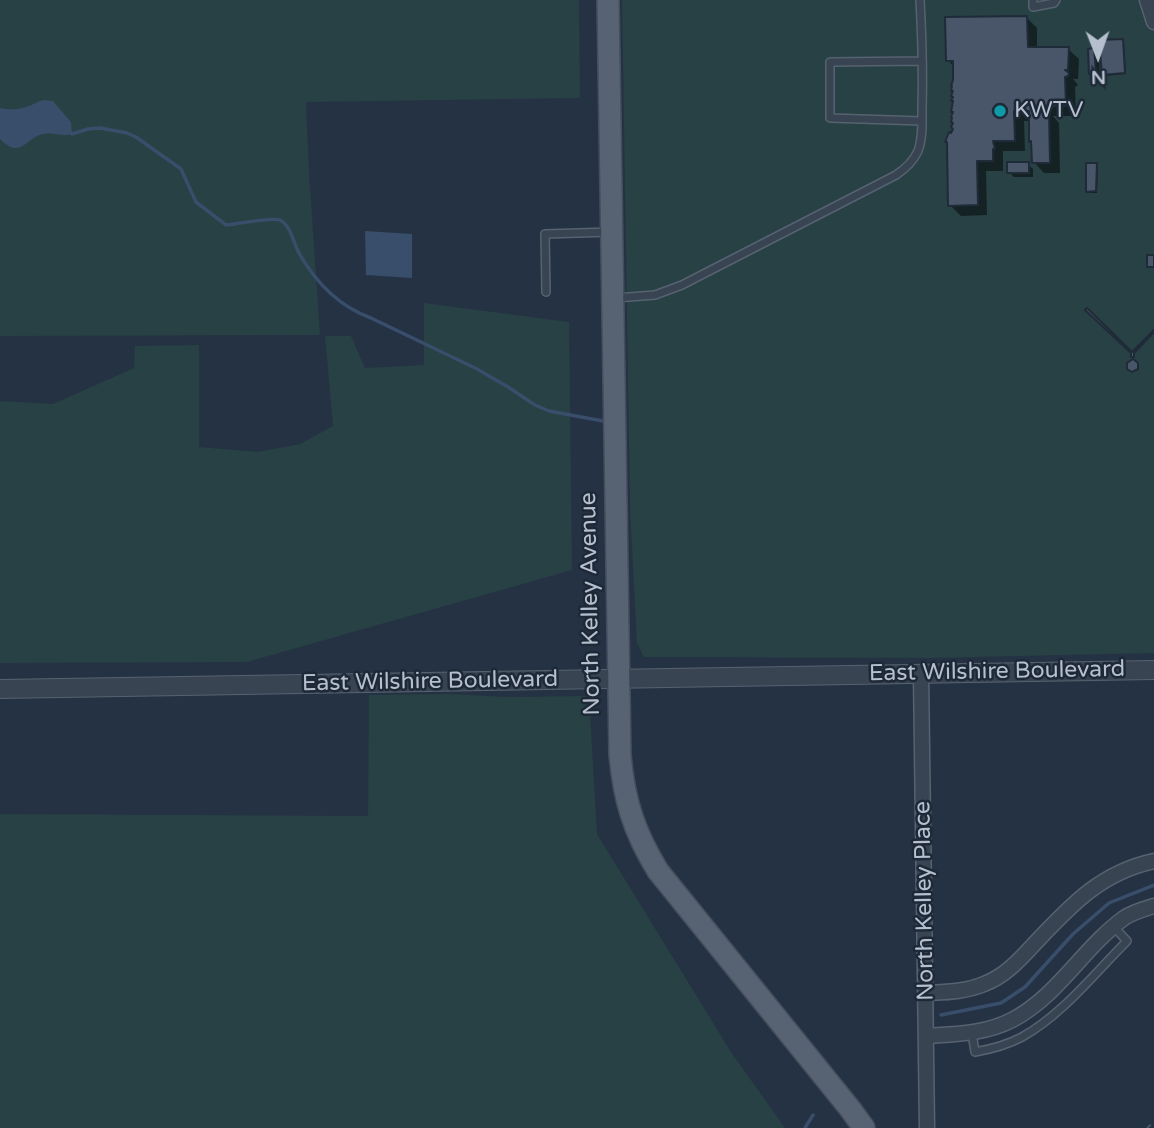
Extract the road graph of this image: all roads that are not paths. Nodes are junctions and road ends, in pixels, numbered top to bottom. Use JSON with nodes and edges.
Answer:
{"nodes":[{"id":1,"x":608,"y":0,"type":"edge"},
{"id":2,"x":920,"y":0,"type":"edge"},
{"id":3,"x":1033,"y":0,"type":"edge"},
{"id":4,"x":1056,"y":0,"type":"edge"},
{"id":5,"x":1147,"y":0,"type":"edge"},
{"id":6,"x":1154,"y":22,"type":"edge"},
{"id":7,"x":922,"y":61,"type":"junction"},
{"id":8,"x":922,"y":121,"type":"junction"},
{"id":9,"x":611,"y":232,"type":"junction"},
{"id":10,"x":546,"y":292,"type":"dead end"},
{"id":11,"x":612,"y":298,"type":"junction"},
{"id":12,"x":1154,"y":670,"type":"edge"},
{"id":13,"x":921,"y":673,"type":"junction"},
{"id":14,"x":618,"y":679,"type":"junction"},
{"id":15,"x":0,"y":689,"type":"edge"},
{"id":16,"x":1154,"y":861,"type":"edge"},
{"id":17,"x":1154,"y":906,"type":"edge"},
{"id":18,"x":926,"y":993,"type":"junction"},
{"id":19,"x":927,"y":1036,"type":"junction"},
{"id":20,"x":864,"y":1128,"type":"edge"},
{"id":21,"x":928,"y":1128,"type":"edge"}],
"edges":[{"from":1,"to":9,"type":"main road","name":"North Kelley Avenue"},
{"from":2,"to":7,"type":"lane"},
{"from":3,"to":4,"type":"lane"},
{"from":5,"to":6,"type":"street"},
{"from":7,"to":8,"type":"lane"},
{"from":7,"to":8,"type":"lane"},
{"from":8,"to":11,"type":"lane"},
{"from":9,"to":10,"type":"lane"},
{"from":9,"to":11,"type":"main road","name":"North Kelley Avenue"},
{"from":11,"to":14,"type":"main road","name":"North Kelley Avenue"},
{"from":12,"to":13,"type":"street","name":"East Wilshire Boulevard"},
{"from":13,"to":14,"type":"street","name":"East Wilshire Boulevard"},
{"from":13,"to":18,"type":"street","name":"North Kelley Place"},
{"from":14,"to":15,"type":"street","name":"East Wilshire Boulevard"},
{"from":14,"to":20,"type":"main road","name":"North Kelley Avenue"},
{"from":16,"to":18,"type":"street"},
{"from":17,"to":19,"type":"street"},
{"from":18,"to":19,"type":"street","name":"North Kelley Place"},
{"from":19,"to":21,"type":"street","name":"North Kelley Place"}]}
